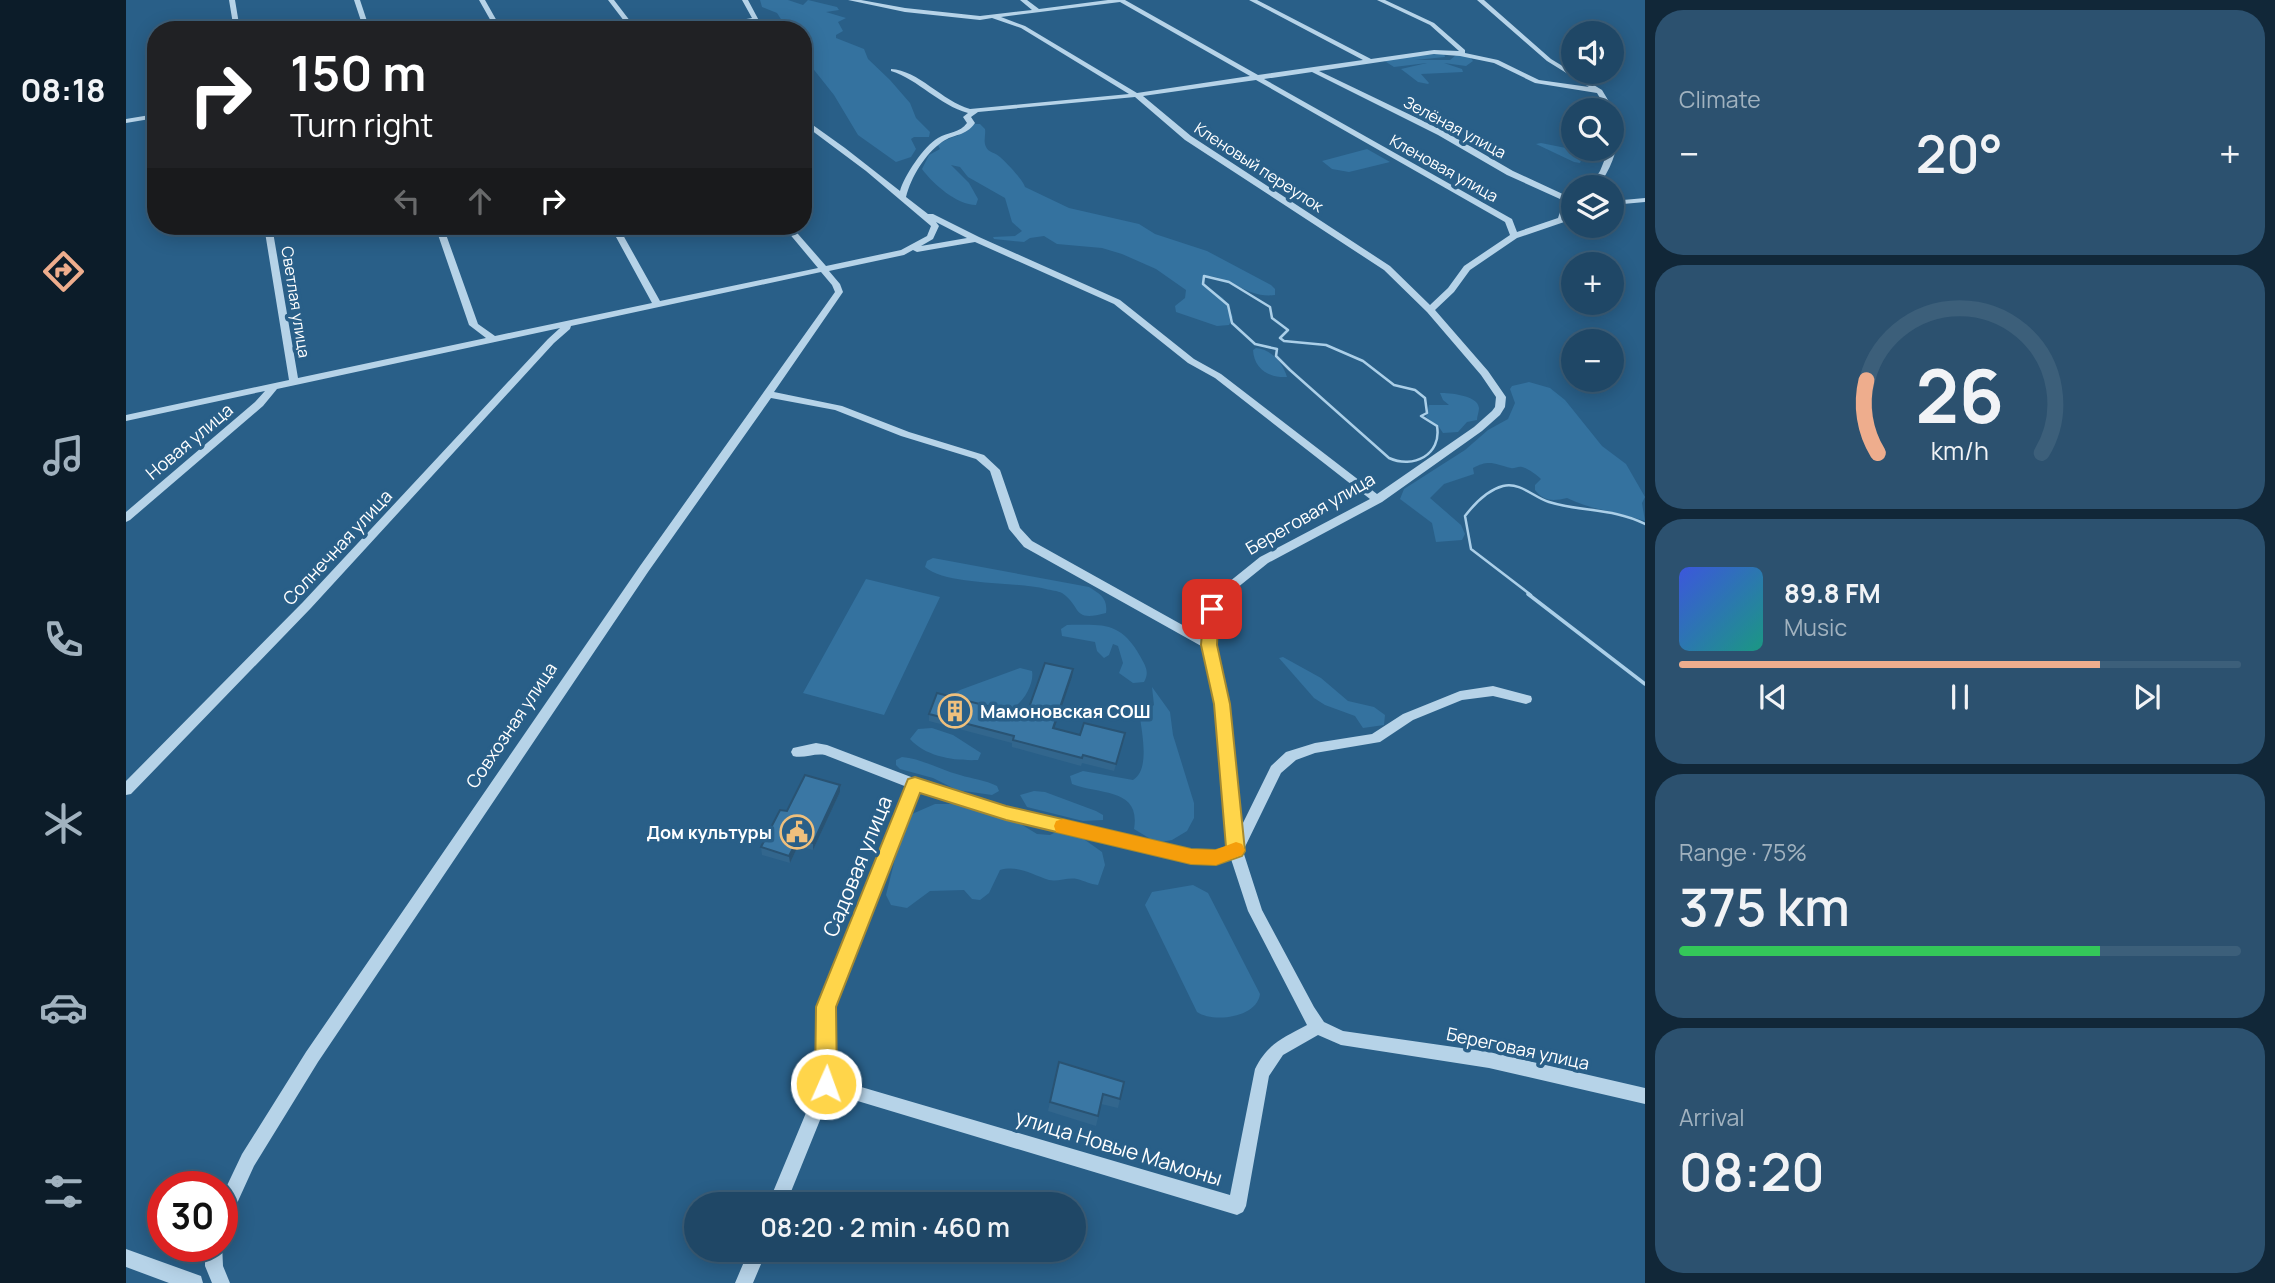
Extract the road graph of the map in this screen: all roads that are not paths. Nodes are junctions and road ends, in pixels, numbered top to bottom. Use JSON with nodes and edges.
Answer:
{"nodes":[{"id":1,"x":232,"y":0,"type":"edge"},
{"id":2,"x":357,"y":0,"type":"edge"},
{"id":3,"x":482,"y":0,"type":"edge"},
{"id":4,"x":611,"y":0,"type":"edge"},
{"id":5,"x":745,"y":0,"type":"edge"},
{"id":6,"x":851,"y":0,"type":"edge"},
{"id":7,"x":1023,"y":0,"type":"edge"},
{"id":8,"x":1121,"y":0,"type":"edge"},
{"id":9,"x":1252,"y":0,"type":"edge"},
{"id":10,"x":1380,"y":0,"type":"edge"},
{"id":11,"x":1480,"y":0,"type":"edge"},
{"id":12,"x":1040,"y":12,"type":"junction"},
{"id":13,"x":994,"y":17,"type":"junction"},
{"id":14,"x":754,"y":20,"type":"joint"},
{"id":15,"x":236,"y":21,"type":"edge"},
{"id":16,"x":365,"y":21,"type":"edge"},
{"id":17,"x":494,"y":21,"type":"edge"},
{"id":18,"x":627,"y":21,"type":"edge"},
{"id":19,"x":747,"y":21,"type":"edge"},
{"id":20,"x":1021,"y":26,"type":"junction"},
{"id":21,"x":1460,"y":54,"type":"junction"},
{"id":22,"x":1368,"y":60,"type":"junction"},
{"id":23,"x":893,"y":70,"type":"dead end"},
{"id":24,"x":1311,"y":70,"type":"junction"},
{"id":25,"x":1253,"y":77,"type":"junction"},
{"id":26,"x":1600,"y":91,"type":"junction"},
{"id":27,"x":1136,"y":95,"type":"junction"},
{"id":28,"x":1604,"y":98,"type":"edge"},
{"id":29,"x":975,"y":111,"type":"junction"},
{"id":30,"x":147,"y":118,"type":"edge"},
{"id":31,"x":126,"y":121,"type":"edge"},
{"id":32,"x":812,"y":127,"type":"edge"},
{"id":33,"x":1561,"y":196,"type":"edge"},
{"id":34,"x":902,"y":197,"type":"junction"},
{"id":35,"x":1645,"y":200,"type":"edge"},
{"id":36,"x":1624,"y":202,"type":"edge"},
{"id":37,"x":926,"y":215,"type":"junction"},
{"id":38,"x":1561,"y":220,"type":"edge"},
{"id":39,"x":270,"y":235,"type":"edge"},
{"id":40,"x":442,"y":235,"type":"edge"},
{"id":41,"x":619,"y":235,"type":"edge"},
{"id":42,"x":795,"y":235,"type":"edge"},
{"id":43,"x":1514,"y":236,"type":"junction"},
{"id":44,"x":976,"y":239,"type":"junction"},
{"id":45,"x":904,"y":252,"type":"junction"},
{"id":46,"x":822,"y":270,"type":"junction"},
{"id":47,"x":658,"y":306,"type":"junction"},
{"id":48,"x":1430,"y":310,"type":"junction"},
{"id":49,"x":570,"y":325,"type":"junction"},
{"id":50,"x":526,"y":334,"type":"junction"},
{"id":51,"x":494,"y":340,"type":"junction"},
{"id":52,"x":551,"y":341,"type":"junction"},
{"id":53,"x":294,"y":382,"type":"junction"},
{"id":54,"x":273,"y":388,"type":"junction"},
{"id":55,"x":767,"y":394,"type":"junction"},
{"id":56,"x":1501,"y":397,"type":"joint"},
{"id":57,"x":126,"y":418,"type":"edge"},
{"id":58,"x":1378,"y":500,"type":"junction"},
{"id":59,"x":126,"y":518,"type":"edge"},
{"id":60,"x":1209,"y":645,"type":"junction"},
{"id":61,"x":1526,"y":699,"type":"dead end"},
{"id":62,"x":798,"y":752,"type":"dead end"},
{"id":63,"x":915,"y":784,"type":"junction"},
{"id":64,"x":126,"y":790,"type":"edge"},
{"id":65,"x":1236,"y":851,"type":"junction"},
{"id":66,"x":1318,"y":1027,"type":"junction"},
{"id":67,"x":826,"y":1084,"type":"junction"},
{"id":68,"x":1642,"y":1092,"type":"edge"},
{"id":69,"x":238,"y":1182,"type":"edge"},
{"id":70,"x":782,"y":1192,"type":"edge"},
{"id":71,"x":126,"y":1258,"type":"edge"},
{"id":72,"x":214,"y":1262,"type":"edge"},
{"id":73,"x":753,"y":1262,"type":"edge"},
{"id":74,"x":194,"y":1283,"type":"edge"},
{"id":75,"x":221,"y":1283,"type":"edge"},
{"id":76,"x":744,"y":1283,"type":"edge"}],
"edges":[{"from":1,"to":15,"type":"street"},
{"from":2,"to":16,"type":"street"},
{"from":3,"to":17,"type":"street"},
{"from":4,"to":18,"type":"street"},
{"from":5,"to":14,"type":"street"},
{"from":6,"to":13,"type":"street"},
{"from":7,"to":12,"type":"street"},
{"from":8,"to":12,"type":"street"},
{"from":8,"to":25,"type":"street"},
{"from":9,"to":22,"type":"street"},
{"from":10,"to":21,"type":"street"},
{"from":11,"to":26,"type":"street"},
{"from":12,"to":13,"type":"street"},
{"from":12,"to":20,"type":"street"},
{"from":13,"to":20,"type":"street","name":"Кленовый переулок"},
{"from":14,"to":19,"type":"street"},
{"from":20,"to":27,"type":"street","name":"Кленовый переулок"},
{"from":21,"to":22,"type":"street"},
{"from":21,"to":26,"type":"street"},
{"from":22,"to":24,"type":"street"},
{"from":23,"to":29,"type":"street"},
{"from":24,"to":25,"type":"street"},
{"from":24,"to":33,"type":"street","name":"Зелёная улица"},
{"from":25,"to":27,"type":"street"},
{"from":25,"to":43,"type":"street","name":"Кленовая улица"},
{"from":26,"to":28,"type":"street"},
{"from":27,"to":29,"type":"street"},
{"from":27,"to":48,"type":"street","name":"Кленовый переулок"},
{"from":29,"to":34,"type":"street"},
{"from":30,"to":31,"type":"street"},
{"from":32,"to":34,"type":"street"},
{"from":34,"to":37,"type":"street"},
{"from":35,"to":36,"type":"street"},
{"from":37,"to":44,"type":"street"},
{"from":37,"to":45,"type":"street"},
{"from":38,"to":43,"type":"street"},
{"from":39,"to":53,"type":"street","name":"Светлая улица"},
{"from":40,"to":51,"type":"street"},
{"from":41,"to":47,"type":"street"},
{"from":42,"to":46,"type":"street"},
{"from":43,"to":48,"type":"street"},
{"from":44,"to":45,"type":"street"},
{"from":44,"to":58,"type":"street"},
{"from":45,"to":46,"type":"street"},
{"from":46,"to":47,"type":"street"},
{"from":46,"to":55,"type":"street","name":"Совхозная улица"},
{"from":47,"to":49,"type":"street"},
{"from":48,"to":56,"type":"street","name":"Кленовый переулок"},
{"from":49,"to":50,"type":"street"},
{"from":49,"to":52,"type":"street","name":"Солнечная улица"},
{"from":50,"to":51,"type":"street"},
{"from":50,"to":52,"type":"street"},
{"from":51,"to":53,"type":"street"},
{"from":52,"to":64,"type":"street","name":"Солнечная улица"},
{"from":53,"to":54,"type":"street"},
{"from":54,"to":57,"type":"street"},
{"from":54,"to":59,"type":"street","name":"Новая улица"},
{"from":55,"to":60,"type":"street"},
{"from":55,"to":69,"type":"street","name":"Совхозная улица"},
{"from":56,"to":58,"type":"street","name":"Береговая улица"},
{"from":58,"to":60,"type":"street","name":"Береговая улица"},
{"from":60,"to":65,"type":"street","name":"Береговая улица"},
{"from":61,"to":65,"type":"street"},
{"from":62,"to":63,"type":"street"},
{"from":63,"to":65,"type":"street"},
{"from":63,"to":67,"type":"street","name":"Садовая улица"},
{"from":65,"to":66,"type":"street","name":"Береговая улица"},
{"from":66,"to":67,"type":"street","name":"улица Новые Мамоны"},
{"from":66,"to":68,"type":"street","name":"Береговая улица"},
{"from":67,"to":70,"type":"street","name":"Садовая улица"},
{"from":71,"to":74,"type":"street"},
{"from":72,"to":75,"type":"street"},
{"from":73,"to":76,"type":"street"}]}
